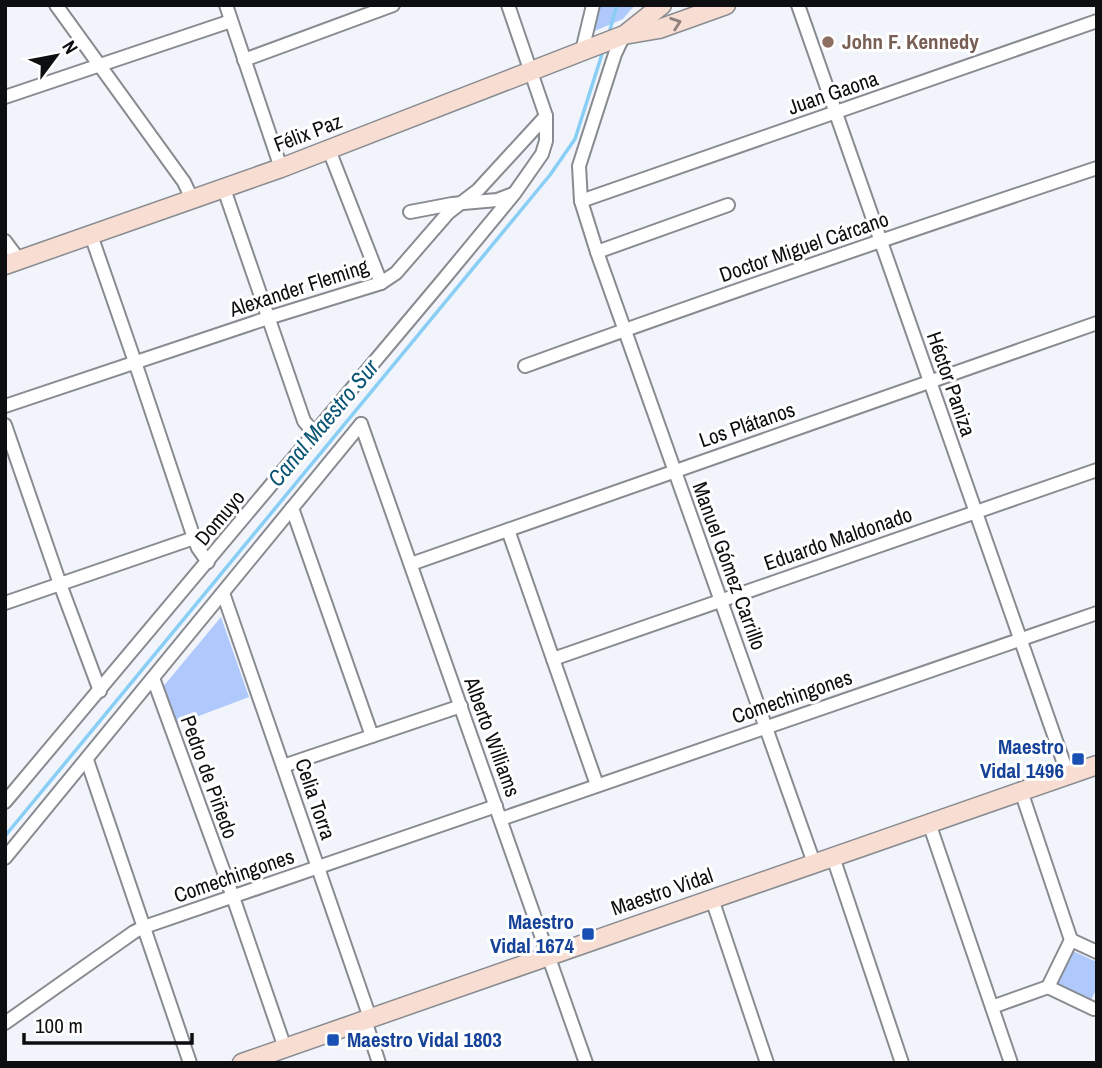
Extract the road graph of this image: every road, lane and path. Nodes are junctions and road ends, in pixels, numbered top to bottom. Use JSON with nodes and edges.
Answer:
{"nodes":[{"id":1,"x":56,"y":5,"type":"edge"},
{"id":2,"x":226,"y":5,"type":"edge"},
{"id":3,"x":393,"y":5,"type":"edge"},
{"id":4,"x":508,"y":5,"type":"edge"},
{"id":5,"x":593,"y":5,"type":"edge"},
{"id":6,"x":726,"y":5,"type":"edge"},
{"id":7,"x":799,"y":5,"type":"edge"},
{"id":8,"x":653,"y":8,"type":"edge"},
{"id":9,"x":1097,"y":21,"type":"edge"},
{"id":10,"x":231,"y":22,"type":"junction"},
{"id":11,"x":624,"y":35,"type":"junction"},
{"id":12,"x":582,"y":51,"type":"junction"},
{"id":13,"x":244,"y":60,"type":"junction"},
{"id":14,"x":100,"y":66,"type":"junction"},
{"id":15,"x":530,"y":72,"type":"junction"},
{"id":16,"x":5,"y":97,"type":"edge"},
{"id":17,"x":836,"y":112,"type":"junction"},
{"id":18,"x":546,"y":116,"type":"junction"},
{"id":19,"x":330,"y":150,"type":"junction"},
{"id":20,"x":281,"y":168,"type":"junction"},
{"id":21,"x":1097,"y":168,"type":"edge"},
{"id":22,"x":224,"y":189,"type":"junction"},
{"id":23,"x":514,"y":194,"type":"junction"},
{"id":24,"x":192,"y":200,"type":"junction"},
{"id":25,"x":581,"y":201,"type":"junction"},
{"id":26,"x":460,"y":203,"type":"junction"},
{"id":27,"x":727,"y":205,"type":"dead end"},
{"id":28,"x":410,"y":212,"type":"dead end"},
{"id":29,"x":91,"y":235,"type":"junction"},
{"id":30,"x":881,"y":240,"type":"junction"},
{"id":31,"x":5,"y":241,"type":"edge"},
{"id":32,"x":597,"y":252,"type":"junction"},
{"id":33,"x":12,"y":262,"type":"edge"},
{"id":34,"x":381,"y":283,"type":"junction"},
{"id":35,"x":268,"y":318,"type":"junction"},
{"id":36,"x":1097,"y":323,"type":"edge"},
{"id":37,"x":625,"y":330,"type":"junction"},
{"id":38,"x":135,"y":362,"type":"junction"},
{"id":39,"x":525,"y":366,"type":"dead end"},
{"id":40,"x":930,"y":381,"type":"junction"},
{"id":41,"x":5,"y":406,"type":"edge"},
{"id":42,"x":5,"y":425,"type":"edge"},
{"id":43,"x":315,"y":434,"type":"junction"},
{"id":44,"x":1097,"y":470,"type":"edge"},
{"id":45,"x":675,"y":471,"type":"junction"},
{"id":46,"x":292,"y":508,"type":"junction"},
{"id":47,"x":976,"y":512,"type":"junction"},
{"id":48,"x":508,"y":530,"type":"junction"},
{"id":49,"x":194,"y":538,"type":"junction"},
{"id":50,"x":208,"y":562,"type":"junction"},
{"id":51,"x":411,"y":564,"type":"junction"},
{"id":52,"x":60,"y":584,"type":"junction"},
{"id":53,"x":223,"y":593,"type":"junction"},
{"id":54,"x":721,"y":601,"type":"junction"},
{"id":55,"x":5,"y":603,"type":"edge"},
{"id":56,"x":1097,"y":613,"type":"edge"},
{"id":57,"x":1021,"y":639,"type":"junction"},
{"id":58,"x":553,"y":659,"type":"junction"},
{"id":59,"x":153,"y":678,"type":"junction"},
{"id":60,"x":100,"y":691,"type":"junction"},
{"id":61,"x":461,"y":706,"type":"junction"},
{"id":62,"x":765,"y":727,"type":"junction"},
{"id":63,"x":372,"y":736,"type":"junction"},
{"id":64,"x":87,"y":760,"type":"junction"},
{"id":65,"x":1097,"y":765,"type":"edge"},
{"id":66,"x":283,"y":766,"type":"junction"},
{"id":67,"x":1068,"y":775,"type":"junction"},
{"id":68,"x":597,"y":785,"type":"junction"},
{"id":69,"x":1021,"y":791,"type":"junction"},
{"id":70,"x":5,"y":802,"type":"edge"},
{"id":71,"x":498,"y":812,"type":"junction"},
{"id":72,"x":929,"y":823,"type":"junction"},
{"id":73,"x":833,"y":856,"type":"junction"},
{"id":74,"x":5,"y":858,"type":"edge"},
{"id":75,"x":814,"y":863,"type":"junction"},
{"id":76,"x":318,"y":867,"type":"junction"},
{"id":77,"x":233,"y":897,"type":"junction"},
{"id":78,"x":712,"y":899,"type":"junction"},
{"id":79,"x":144,"y":927,"type":"junction"},
{"id":80,"x":1071,"y":940,"type":"junction"},
{"id":81,"x":1097,"y":952,"type":"edge"},
{"id":82,"x":549,"y":955,"type":"junction"},
{"id":83,"x":1048,"y":987,"type":"junction"},
{"id":84,"x":992,"y":1007,"type":"junction"},
{"id":85,"x":1096,"y":1010,"type":"edge"},
{"id":86,"x":368,"y":1019,"type":"junction"},
{"id":87,"x":5,"y":1023,"type":"edge"},
{"id":88,"x":285,"y":1048,"type":"junction"},
{"id":89,"x":190,"y":1063,"type":"edge"},
{"id":90,"x":242,"y":1063,"type":"edge"},
{"id":91,"x":379,"y":1063,"type":"edge"},
{"id":92,"x":586,"y":1063,"type":"edge"},
{"id":93,"x":768,"y":1063,"type":"edge"},
{"id":94,"x":902,"y":1063,"type":"edge"},
{"id":95,"x":1011,"y":1063,"type":"edge"}],
"edges":[{"from":1,"to":14,"type":"street"},
{"from":2,"to":10,"type":"street"},
{"from":3,"to":13,"type":"street"},
{"from":4,"to":15,"type":"street"},
{"from":5,"to":12,"type":"street"},
{"from":11,"to":6,"type":"main road","name":"Félix Paz","one_way":true},
{"from":7,"to":17,"type":"street","name":"Héctor Paniza"},
{"from":8,"to":11,"type":"main road","name":"Félix Paz"},
{"from":9,"to":17,"type":"street","name":"Juan Gaona"},
{"from":10,"to":13,"type":"street"},
{"from":10,"to":14,"type":"street"},
{"from":11,"to":12,"type":"main road","name":"Félix Paz"},
{"from":11,"to":25,"type":"street","name":"Manuel Gómez Carrillo"},
{"from":12,"to":15,"type":"main road","name":"Félix Paz"},
{"from":13,"to":20,"type":"street"},
{"from":14,"to":16,"type":"street"},
{"from":14,"to":24,"type":"street"},
{"from":15,"to":18,"type":"street"},
{"from":15,"to":19,"type":"main road","name":"Félix Paz"},
{"from":17,"to":25,"type":"street","name":"Juan Gaona"},
{"from":17,"to":30,"type":"street","name":"Héctor Paniza"},
{"from":18,"to":23,"type":"street","name":"Domuyo"},
{"from":18,"to":26,"type":"street","name":"Alexander Fleming"},
{"from":19,"to":20,"type":"main road","name":"Félix Paz"},
{"from":19,"to":34,"type":"street"},
{"from":20,"to":22,"type":"main road","name":"Félix Paz"},
{"from":21,"to":30,"type":"street","name":"Doctor Miguel Cárcano"},
{"from":22,"to":24,"type":"main road","name":"Félix Paz"},
{"from":22,"to":35,"type":"street"},
{"from":23,"to":26,"type":"street"},
{"from":23,"to":43,"type":"street","name":"Domuyo"},
{"from":24,"to":29,"type":"main road","name":"Félix Paz"},
{"from":25,"to":32,"type":"street","name":"Manuel Gómez Carrillo"},
{"from":26,"to":28,"type":"street"},
{"from":26,"to":34,"type":"street","name":"Alexander Fleming"},
{"from":27,"to":32,"type":"street"},
{"from":29,"to":33,"type":"main road","name":"Félix Paz"},
{"from":29,"to":38,"type":"street"},
{"from":30,"to":37,"type":"street","name":"Doctor Miguel Cárcano"},
{"from":30,"to":40,"type":"street","name":"Héctor Paniza"},
{"from":31,"to":33,"type":"street"},
{"from":32,"to":37,"type":"street","name":"Manuel Gómez Carrillo"},
{"from":34,"to":35,"type":"street","name":"Alexander Fleming"},
{"from":35,"to":38,"type":"street","name":"Alexander Fleming"},
{"from":35,"to":43,"type":"street"},
{"from":36,"to":40,"type":"street","name":"Los Plátanos"},
{"from":37,"to":39,"type":"street","name":"Doctor Miguel Cárcano"},
{"from":37,"to":45,"type":"street","name":"Manuel Gómez Carrillo"},
{"from":38,"to":41,"type":"street","name":"Alexander Fleming"},
{"from":38,"to":49,"type":"street"},
{"from":40,"to":45,"type":"street","name":"Los Plátanos"},
{"from":40,"to":47,"type":"street","name":"Héctor Paniza"},
{"from":42,"to":52,"type":"street"},
{"from":43,"to":50,"type":"street","name":"Domuyo"},
{"from":44,"to":47,"type":"street","name":"Eduardo Maldonado"},
{"from":45,"to":48,"type":"street","name":"Los Plátanos"},
{"from":45,"to":54,"type":"street","name":"Manuel Gómez Carrillo"},
{"from":46,"to":51,"type":"street","name":"Alberto Williams"},
{"from":46,"to":53,"type":"street"},
{"from":46,"to":63,"type":"street"},
{"from":47,"to":54,"type":"street","name":"Eduardo Maldonado"},
{"from":47,"to":57,"type":"street","name":"Héctor Paniza"},
{"from":48,"to":51,"type":"street","name":"Los Plátanos"},
{"from":48,"to":58,"type":"street"},
{"from":49,"to":50,"type":"street"},
{"from":49,"to":52,"type":"street"},
{"from":50,"to":60,"type":"street","name":"Domuyo"},
{"from":51,"to":61,"type":"street","name":"Alberto Williams"},
{"from":52,"to":55,"type":"street"},
{"from":52,"to":60,"type":"street"},
{"from":53,"to":59,"type":"street"},
{"from":53,"to":66,"type":"street","name":"Celia Torra"},
{"from":54,"to":58,"type":"street","name":"Eduardo Maldonado"},
{"from":54,"to":62,"type":"street","name":"Manuel Gómez Carrillo"},
{"from":56,"to":57,"type":"street","name":"Comechingones"},
{"from":57,"to":62,"type":"street","name":"Comechingones"},
{"from":57,"to":67,"type":"street","name":"Héctor Paniza"},
{"from":58,"to":68,"type":"street"},
{"from":59,"to":64,"type":"street"},
{"from":59,"to":77,"type":"street","name":"Pedro de Piñedo"},
{"from":60,"to":70,"type":"street","name":"Domuyo"},
{"from":61,"to":63,"type":"street"},
{"from":61,"to":71,"type":"street","name":"Alberto Williams"},
{"from":62,"to":68,"type":"street","name":"Comechingones"},
{"from":62,"to":75,"type":"street","name":"Manuel Gómez Carrillo"},
{"from":63,"to":66,"type":"street"},
{"from":64,"to":74,"type":"street"},
{"from":64,"to":79,"type":"street"},
{"from":65,"to":67,"type":"main road","name":"Maestro Vidal"},
{"from":66,"to":76,"type":"street","name":"Celia Torra"},
{"from":67,"to":69,"type":"main road","name":"Maestro Vidal"},
{"from":68,"to":71,"type":"street","name":"Comechingones"},
{"from":69,"to":72,"type":"main road","name":"Maestro Vidal"},
{"from":69,"to":80,"type":"street"},
{"from":71,"to":76,"type":"street","name":"Comechingones"},
{"from":71,"to":82,"type":"street","name":"Alberto Williams"},
{"from":72,"to":73,"type":"main road","name":"Maestro Vidal"},
{"from":72,"to":84,"type":"street"},
{"from":73,"to":75,"type":"main road","name":"Maestro Vidal"},
{"from":73,"to":94,"type":"street"},
{"from":75,"to":78,"type":"main road","name":"Maestro Vidal"},
{"from":76,"to":77,"type":"street","name":"Comechingones"},
{"from":76,"to":86,"type":"street","name":"Celia Torra"},
{"from":77,"to":79,"type":"street","name":"Comechingones"},
{"from":77,"to":88,"type":"street","name":"Pedro de Piñedo"},
{"from":78,"to":82,"type":"main road","name":"Maestro Vidal"},
{"from":78,"to":93,"type":"street"},
{"from":79,"to":87,"type":"street","name":"Comechingones"},
{"from":79,"to":89,"type":"street"},
{"from":80,"to":81,"type":"street"},
{"from":80,"to":83,"type":"street"},
{"from":82,"to":86,"type":"main road","name":"Maestro Vidal"},
{"from":82,"to":92,"type":"street","name":"Alberto Williams"},
{"from":83,"to":84,"type":"street"},
{"from":83,"to":85,"type":"street"},
{"from":84,"to":95,"type":"street"},
{"from":86,"to":88,"type":"main road","name":"Maestro Vidal"},
{"from":86,"to":91,"type":"street","name":"Celia Torra"},
{"from":88,"to":90,"type":"main road","name":"Maestro Vidal"}]}
